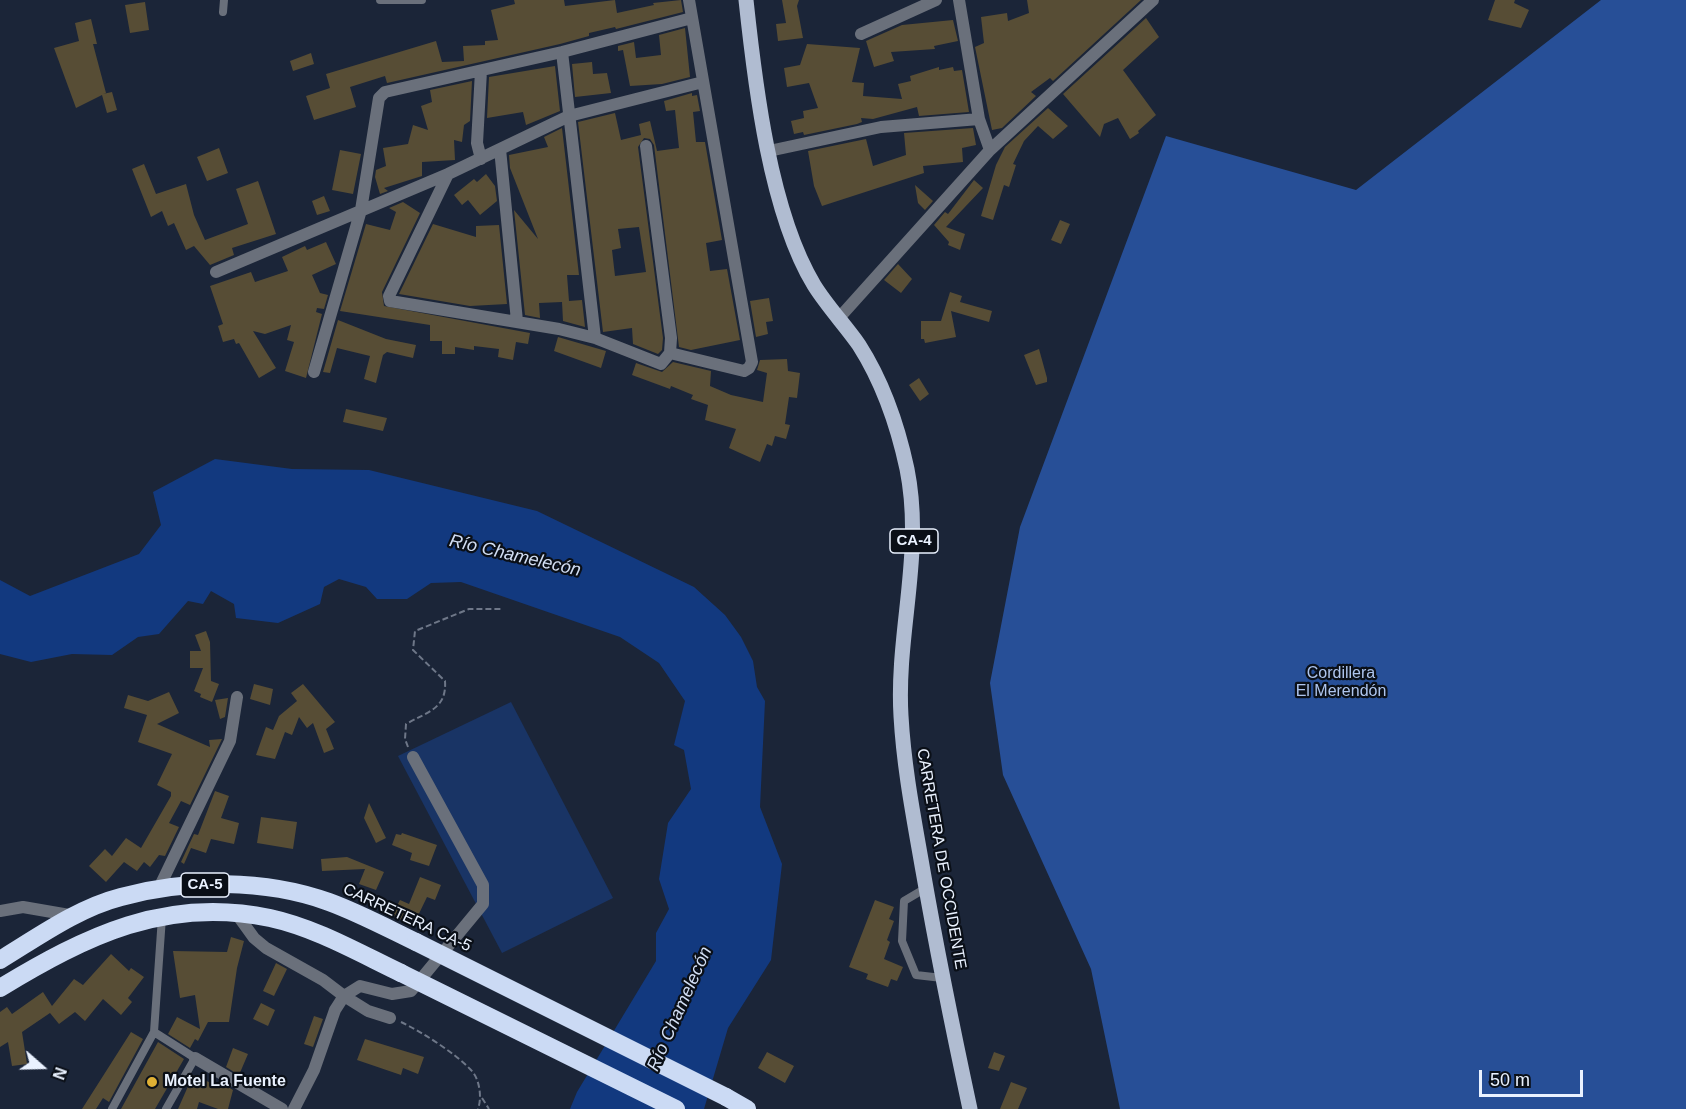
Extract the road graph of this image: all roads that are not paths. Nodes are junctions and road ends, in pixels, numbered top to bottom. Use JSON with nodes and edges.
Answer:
{"nodes":[{"id":1,"x":224,"y":0,"type":"edge"},
{"id":2,"x":380,"y":0,"type":"edge"},
{"id":3,"x":422,"y":0,"type":"edge"},
{"id":4,"x":689,"y":0,"type":"edge"},
{"id":5,"x":746,"y":0,"type":"edge"},
{"id":6,"x":936,"y":0,"type":"edge"},
{"id":7,"x":959,"y":0,"type":"edge"},
{"id":8,"x":1153,"y":0,"type":"edge"},
{"id":9,"x":223,"y":12,"type":"dead end"},
{"id":10,"x":692,"y":18,"type":"junction"},
{"id":11,"x":861,"y":34,"type":"dead end"},
{"id":12,"x":562,"y":52,"type":"junction"},
{"id":13,"x":481,"y":71,"type":"junction"},
{"id":14,"x":704,"y":82,"type":"junction"},
{"id":15,"x":568,"y":116,"type":"junction"},
{"id":16,"x":979,"y":119,"type":"junction"},
{"id":17,"x":646,"y":146,"type":"dead end"},
{"id":18,"x":500,"y":149,"type":"junction"},
{"id":19,"x":990,"y":150,"type":"junction"},
{"id":20,"x":769,"y":151,"type":"junction"},
{"id":21,"x":481,"y":159,"type":"junction"},
{"id":22,"x":448,"y":174,"type":"junction"},
{"id":23,"x":362,"y":210,"type":"junction"},
{"id":24,"x":216,"y":272,"type":"dead end"},
{"id":25,"x":839,"y":318,"type":"junction"},
{"id":26,"x":517,"y":321,"type":"junction"},
{"id":27,"x":595,"y":338,"type":"junction"},
{"id":28,"x":670,"y":353,"type":"junction"},
{"id":29,"x":314,"y":372,"type":"dead end"},
{"id":30,"x":237,"y":697,"type":"dead end"},
{"id":31,"x":413,"y":757,"type":"road end"},
{"id":32,"x":926,"y":888,"type":"junction"},
{"id":33,"x":158,"y":890,"type":"junction"},
{"id":34,"x":0,"y":911,"type":"edge"},
{"id":35,"x":236,"y":913,"type":"junction"},
{"id":36,"x":75,"y":916,"type":"junction"},
{"id":37,"x":162,"y":916,"type":"junction"},
{"id":38,"x":0,"y":960,"type":"edge"},
{"id":39,"x":942,"y":978,"type":"junction"},
{"id":40,"x":0,"y":988,"type":"edge"},
{"id":41,"x":344,"y":996,"type":"junction"},
{"id":42,"x":390,"y":1018,"type":"road end"},
{"id":43,"x":154,"y":1032,"type":"junction"},
{"id":44,"x":195,"y":1058,"type":"junction"},
{"id":45,"x":112,"y":1109,"type":"edge"},
{"id":46,"x":166,"y":1109,"type":"edge"},
{"id":47,"x":282,"y":1109,"type":"edge"},
{"id":48,"x":294,"y":1109,"type":"edge"},
{"id":49,"x":676,"y":1109,"type":"edge"},
{"id":50,"x":747,"y":1109,"type":"edge"},
{"id":51,"x":970,"y":1109,"type":"edge"}],
"edges":[{"from":1,"to":9,"type":"lane"},
{"from":2,"to":3,"type":"lane"},
{"from":4,"to":10,"type":"street"},
{"from":5,"to":20,"type":"main road","name":"CARRETERA DE OCCIDENTE","number":"CA-4"},
{"from":6,"to":11,"type":"street"},
{"from":7,"to":16,"type":"street"},
{"from":8,"to":19,"type":"street"},
{"from":10,"to":12,"type":"street"},
{"from":10,"to":14,"type":"street"},
{"from":12,"to":13,"type":"street"},
{"from":12,"to":15,"type":"street"},
{"from":13,"to":21,"type":"street"},
{"from":13,"to":23,"type":"street"},
{"from":14,"to":15,"type":"street"},
{"from":14,"to":28,"type":"street"},
{"from":15,"to":18,"type":"street"},
{"from":15,"to":27,"type":"street"},
{"from":16,"to":19,"type":"street"},
{"from":16,"to":20,"type":"street"},
{"from":17,"to":28,"type":"street"},
{"from":18,"to":21,"type":"street"},
{"from":18,"to":26,"type":"street"},
{"from":19,"to":25,"type":"street"},
{"from":20,"to":25,"type":"main road","name":"CARRETERA DE OCCIDENTE","number":"CA-4"},
{"from":21,"to":22,"type":"street"},
{"from":22,"to":23,"type":"street"},
{"from":22,"to":26,"type":"street"},
{"from":23,"to":24,"type":"street"},
{"from":23,"to":29,"type":"street"},
{"from":25,"to":32,"type":"main road","name":"CARRETERA DE OCCIDENTE","number":"CA-4"},
{"from":26,"to":27,"type":"street"},
{"from":27,"to":28,"type":"street"},
{"from":30,"to":33,"type":"street"},
{"from":31,"to":41,"type":"street"},
{"from":32,"to":39,"type":"main road","name":"CARRETERA DE OCCIDENTE","number":"CA-4"},
{"from":32,"to":39,"type":"lane"},
{"from":33,"to":36,"type":"highway","name":"CARRETERA CA-5","number":"CA-5"},
{"from":33,"to":50,"type":"highway","name":"CARRETERA CA-5","number":"CA-5","bridge":true},
{"from":34,"to":36,"type":"street"},
{"from":35,"to":37,"type":"highway","number":"CA-5"},
{"from":35,"to":41,"type":"street"},
{"from":35,"to":49,"type":"highway","number":"CA-5","bridge":true},
{"from":36,"to":38,"type":"highway","name":"CARRETERA CA-5","number":"CA-5"},
{"from":37,"to":40,"type":"highway","number":"CA-5"},
{"from":37,"to":43,"type":"lane"},
{"from":39,"to":51,"type":"main road","name":"CARRETERA DE OCCIDENTE","number":"CA-4"},
{"from":41,"to":42,"type":"street"},
{"from":41,"to":48,"type":"street"},
{"from":43,"to":44,"type":"lane"},
{"from":43,"to":45,"type":"lane"},
{"from":44,"to":46,"type":"lane"},
{"from":44,"to":47,"type":"street"}]}
